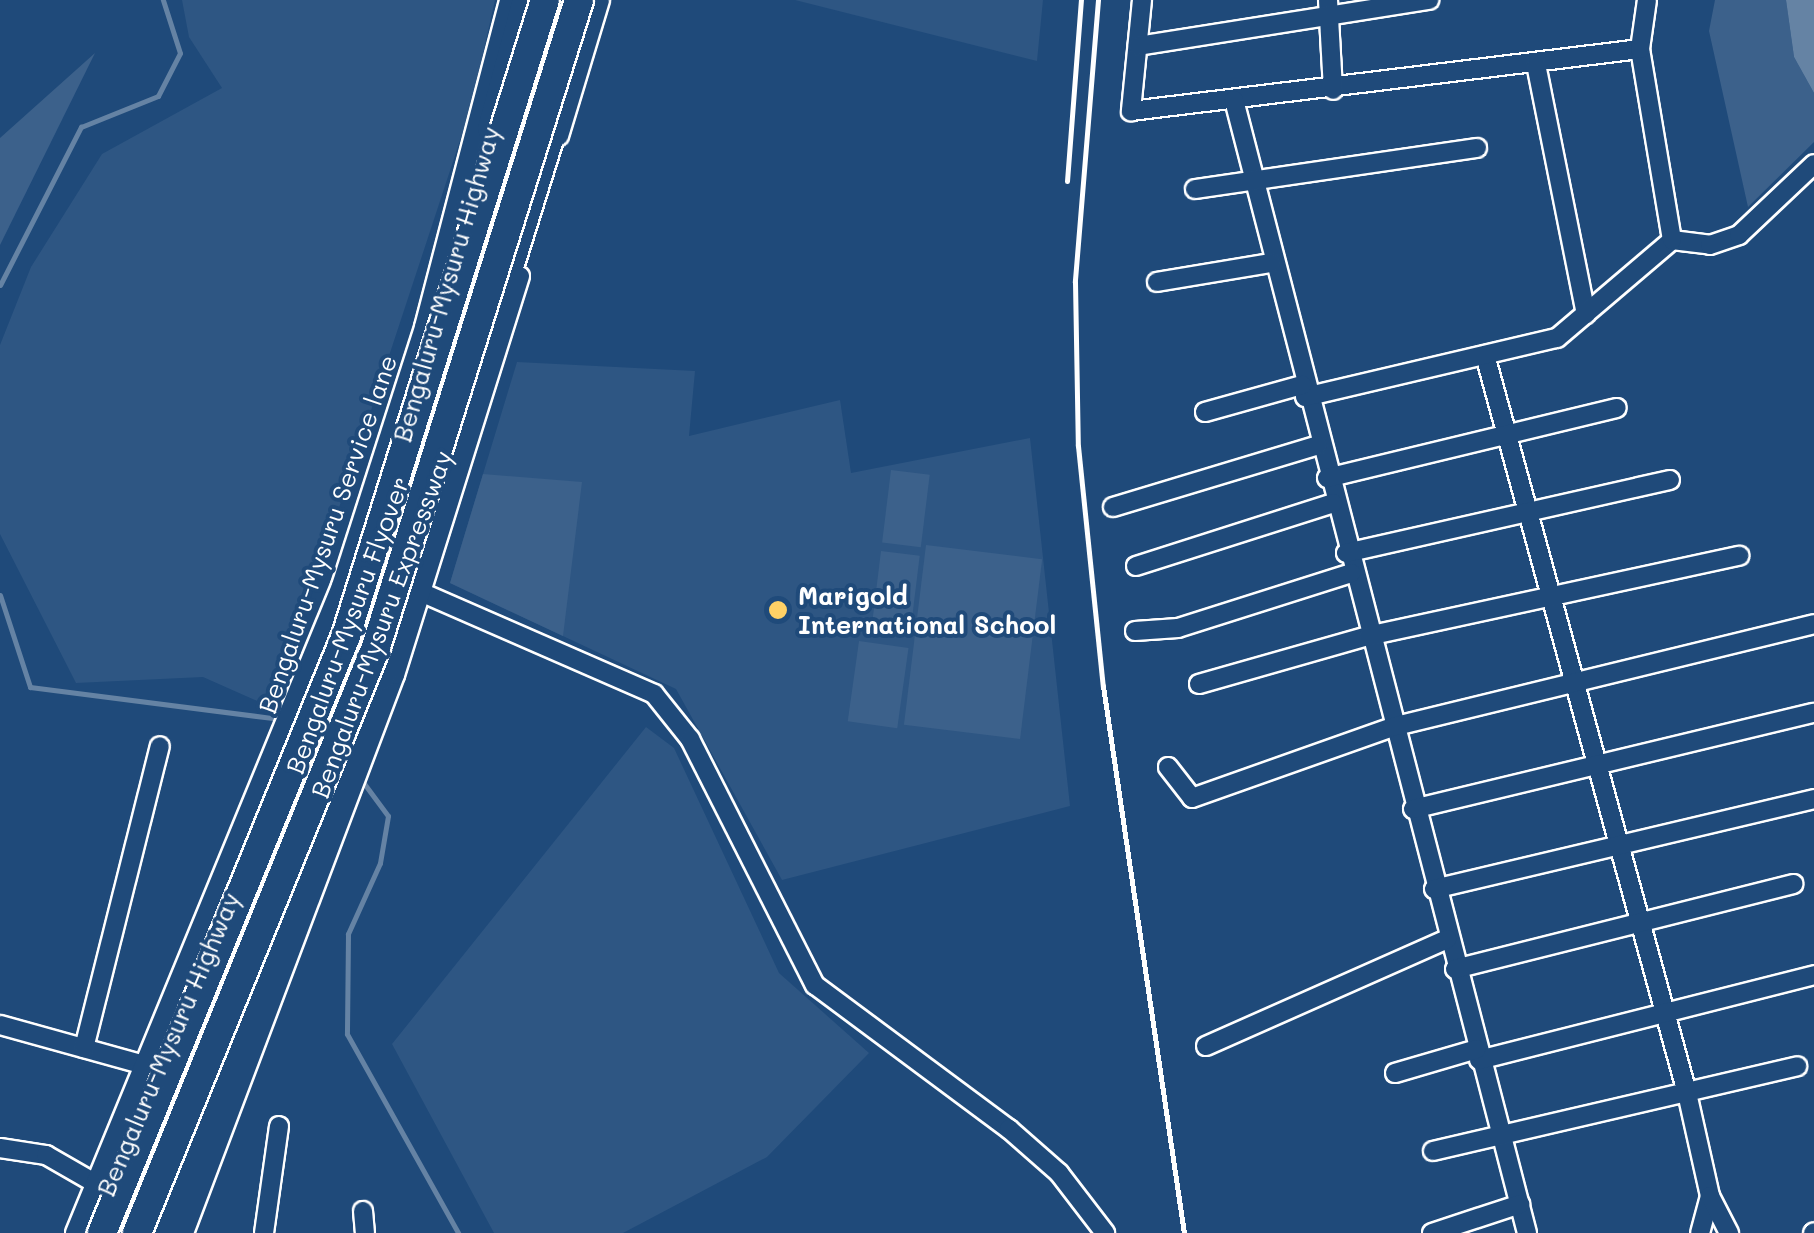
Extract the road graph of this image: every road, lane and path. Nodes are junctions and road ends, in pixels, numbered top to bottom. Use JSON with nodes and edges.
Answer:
{"nodes":[{"id":1,"x":509,"y":0,"type":"edge"},
{"id":2,"x":527,"y":0,"type":"edge"},
{"id":3,"x":546,"y":0,"type":"edge"},
{"id":4,"x":580,"y":0,"type":"edge"},
{"id":5,"x":590,"y":0,"type":"edge"},
{"id":6,"x":600,"y":0,"type":"edge"},
{"id":7,"x":1142,"y":0,"type":"edge"},
{"id":8,"x":1429,"y":0,"type":"edge"},
{"id":9,"x":1648,"y":0,"type":"edge"},
{"id":10,"x":1329,"y":7,"type":"edge"},
{"id":11,"x":1138,"y":46,"type":"junction"},
{"id":12,"x":1640,"y":48,"type":"junction"},
{"id":13,"x":1536,"y":64,"type":"junction"},
{"id":14,"x":1333,"y":90,"type":"junction"},
{"id":15,"x":1234,"y":100,"type":"junction"},
{"id":16,"x":1477,"y":148,"type":"dead end"},
{"id":17,"x":1814,"y":164,"type":"edge"},
{"id":18,"x":1251,"y":180,"type":"junction"},
{"id":19,"x":1195,"y":189,"type":"dead end"},
{"id":20,"x":1672,"y":240,"type":"junction"},
{"id":21,"x":1271,"y":263,"type":"junction"},
{"id":22,"x":1157,"y":282,"type":"dead end"},
{"id":23,"x":1586,"y":314,"type":"junction"},
{"id":24,"x":1485,"y":355,"type":"junction"},
{"id":25,"x":1304,"y":391,"type":"junction"},
{"id":26,"x":1617,"y":408,"type":"dead end"},
{"id":27,"x":1204,"y":412,"type":"dead end"},
{"id":28,"x":1506,"y":431,"type":"junction"},
{"id":29,"x":1318,"y":445,"type":"junction"},
{"id":30,"x":1326,"y":478,"type":"junction"},
{"id":31,"x":1670,"y":480,"type":"dead end"},
{"id":32,"x":1333,"y":503,"type":"junction"},
{"id":33,"x":1113,"y":507,"type":"dead end"},
{"id":34,"x":1527,"y":510,"type":"junction"},
{"id":35,"x":1346,"y":553,"type":"junction"},
{"id":36,"x":1738,"y":556,"type":"dead end"},
{"id":37,"x":1136,"y":566,"type":"dead end"},
{"id":38,"x":1351,"y":573,"type":"junction"},
{"id":39,"x":416,"y":589,"type":"junction"},
{"id":40,"x":1550,"y":594,"type":"junction"},
{"id":41,"x":1814,"y":624,"type":"edge"},
{"id":42,"x":1135,"y":631,"type":"dead end"},
{"id":43,"x":1368,"y":636,"type":"junction"},
{"id":44,"x":318,"y":666,"type":"junction"},
{"id":45,"x":1574,"y":680,"type":"junction"},
{"id":46,"x":1199,"y":684,"type":"dead end"},
{"id":47,"x":1814,"y":713,"type":"edge"},
{"id":48,"x":1392,"y":727,"type":"junction"},
{"id":49,"x":160,"y":746,"type":"dead end"},
{"id":50,"x":1597,"y":764,"type":"junction"},
{"id":51,"x":1168,"y":767,"type":"dead end"},
{"id":52,"x":1814,"y":799,"type":"edge"},
{"id":53,"x":1413,"y":809,"type":"junction"},
{"id":54,"x":1619,"y":847,"type":"junction"},
{"id":55,"x":1794,"y":884,"type":"dead end"},
{"id":56,"x":1434,"y":889,"type":"junction"},
{"id":57,"x":1640,"y":923,"type":"junction"},
{"id":58,"x":1448,"y":940,"type":"junction"},
{"id":59,"x":1456,"y":970,"type":"junction"},
{"id":60,"x":1814,"y":975,"type":"edge"},
{"id":61,"x":1664,"y":1013,"type":"junction"},
{"id":62,"x":0,"y":1026,"type":"edge"},
{"id":63,"x":1206,"y":1046,"type":"dead end"},
{"id":64,"x":84,"y":1048,"type":"junction"},
{"id":65,"x":1478,"y":1054,"type":"junction"},
{"id":66,"x":1797,"y":1066,"type":"dead end"},
{"id":67,"x":151,"y":1067,"type":"junction"},
{"id":68,"x":1395,"y":1074,"type":"dead end"},
{"id":69,"x":1687,"y":1094,"type":"junction"},
{"id":70,"x":279,"y":1126,"type":"dead end"},
{"id":71,"x":1500,"y":1139,"type":"junction"},
{"id":72,"x":0,"y":1148,"type":"edge"},
{"id":73,"x":1434,"y":1152,"type":"dead end"},
{"id":74,"x":100,"y":1189,"type":"junction"},
{"id":75,"x":1710,"y":1196,"type":"junction"},
{"id":76,"x":1520,"y":1204,"type":"junction"},
{"id":77,"x":362,"y":1210,"type":"dead end"},
{"id":78,"x":173,"y":1230,"type":"edge"},
{"id":79,"x":75,"y":1233,"type":"edge"},
{"id":80,"x":89,"y":1233,"type":"edge"},
{"id":81,"x":102,"y":1233,"type":"edge"},
{"id":82,"x":137,"y":1233,"type":"edge"},
{"id":83,"x":264,"y":1233,"type":"edge"},
{"id":84,"x":365,"y":1233,"type":"edge"},
{"id":85,"x":1105,"y":1233,"type":"edge"},
{"id":86,"x":1432,"y":1233,"type":"edge"},
{"id":87,"x":1527,"y":1233,"type":"edge"},
{"id":88,"x":1700,"y":1233,"type":"edge"},
{"id":89,"x":1729,"y":1233,"type":"edge"}],
"edges":[{"from":1,"to":44,"type":"street","name":"Bengaluru-Mysuru Service lane"},
{"from":2,"to":44,"type":"highway","name":"Bengaluru-Mysuru Highway"},
{"from":3,"to":81,"type":"highway","name":"Bengaluru-Mysuru Flyover","bridge":true},
{"from":4,"to":82,"type":"highway","name":"Bengaluru-Mysuru Expressway","bridge":true},
{"from":5,"to":39,"type":"highway","name":"Bengaluru-Mysuru Expressway"},
{"from":6,"to":39,"type":"street","name":"Bengaluru-Mysuru Expressway"},
{"from":7,"to":11,"type":"street"},
{"from":8,"to":10,"type":"street"},
{"from":9,"to":12,"type":"street"},
{"from":10,"to":11,"type":"street"},
{"from":10,"to":14,"type":"street"},
{"from":11,"to":15,"type":"street"},
{"from":12,"to":13,"type":"street"},
{"from":12,"to":20,"type":"street"},
{"from":13,"to":14,"type":"street"},
{"from":13,"to":23,"type":"street"},
{"from":14,"to":15,"type":"street"},
{"from":15,"to":18,"type":"street"},
{"from":16,"to":18,"type":"street"},
{"from":17,"to":20,"type":"street"},
{"from":18,"to":19,"type":"street"},
{"from":18,"to":21,"type":"street"},
{"from":20,"to":23,"type":"street"},
{"from":21,"to":22,"type":"street"},
{"from":21,"to":25,"type":"street"},
{"from":23,"to":24,"type":"street"},
{"from":24,"to":25,"type":"street"},
{"from":24,"to":28,"type":"street"},
{"from":25,"to":27,"type":"street"},
{"from":25,"to":29,"type":"street"},
{"from":26,"to":28,"type":"street"},
{"from":28,"to":30,"type":"street"},
{"from":28,"to":34,"type":"street"},
{"from":29,"to":30,"type":"street"},
{"from":29,"to":33,"type":"street"},
{"from":30,"to":32,"type":"street"},
{"from":31,"to":34,"type":"street"},
{"from":32,"to":35,"type":"street"},
{"from":32,"to":37,"type":"street"},
{"from":34,"to":35,"type":"street"},
{"from":34,"to":40,"type":"street"},
{"from":35,"to":38,"type":"street"},
{"from":36,"to":40,"type":"street"},
{"from":38,"to":42,"type":"street"},
{"from":38,"to":43,"type":"street"},
{"from":39,"to":78,"type":"highway","name":"Bengaluru-Mysuru Expressway"},
{"from":39,"to":85,"type":"street"},
{"from":40,"to":43,"type":"street"},
{"from":40,"to":45,"type":"street"},
{"from":41,"to":45,"type":"street"},
{"from":43,"to":46,"type":"street"},
{"from":43,"to":48,"type":"street"},
{"from":44,"to":67,"type":"highway","name":"Bengaluru-Mysuru Highway"},
{"from":45,"to":48,"type":"street"},
{"from":45,"to":50,"type":"street"},
{"from":47,"to":50,"type":"street"},
{"from":48,"to":51,"type":"street"},
{"from":48,"to":53,"type":"street"},
{"from":49,"to":64,"type":"street"},
{"from":50,"to":53,"type":"street"},
{"from":50,"to":54,"type":"street"},
{"from":52,"to":54,"type":"street"},
{"from":53,"to":56,"type":"street"},
{"from":54,"to":56,"type":"street"},
{"from":54,"to":57,"type":"street"},
{"from":55,"to":57,"type":"street"},
{"from":56,"to":58,"type":"street"},
{"from":57,"to":59,"type":"street"},
{"from":57,"to":61,"type":"street"},
{"from":58,"to":59,"type":"street"},
{"from":58,"to":63,"type":"street"},
{"from":59,"to":65,"type":"street"},
{"from":60,"to":61,"type":"street"},
{"from":61,"to":65,"type":"street"},
{"from":61,"to":69,"type":"street"},
{"from":62,"to":64,"type":"street"},
{"from":64,"to":67,"type":"street"},
{"from":65,"to":68,"type":"street"},
{"from":65,"to":71,"type":"street"},
{"from":66,"to":69,"type":"street"},
{"from":67,"to":74,"type":"highway","name":"Bengaluru-Mysuru Highway"},
{"from":69,"to":71,"type":"street"},
{"from":69,"to":75,"type":"street"},
{"from":70,"to":83,"type":"street"},
{"from":71,"to":73,"type":"street"},
{"from":71,"to":76,"type":"street"},
{"from":72,"to":74,"type":"street"},
{"from":74,"to":78,"type":"street"},
{"from":74,"to":79,"type":"street"},
{"from":74,"to":80,"type":"highway","name":"Bengaluru-Mysuru Highway"},
{"from":75,"to":88,"type":"street"},
{"from":75,"to":89,"type":"street"},
{"from":76,"to":86,"type":"street"},
{"from":76,"to":87,"type":"street"},
{"from":77,"to":84,"type":"street"}]}
